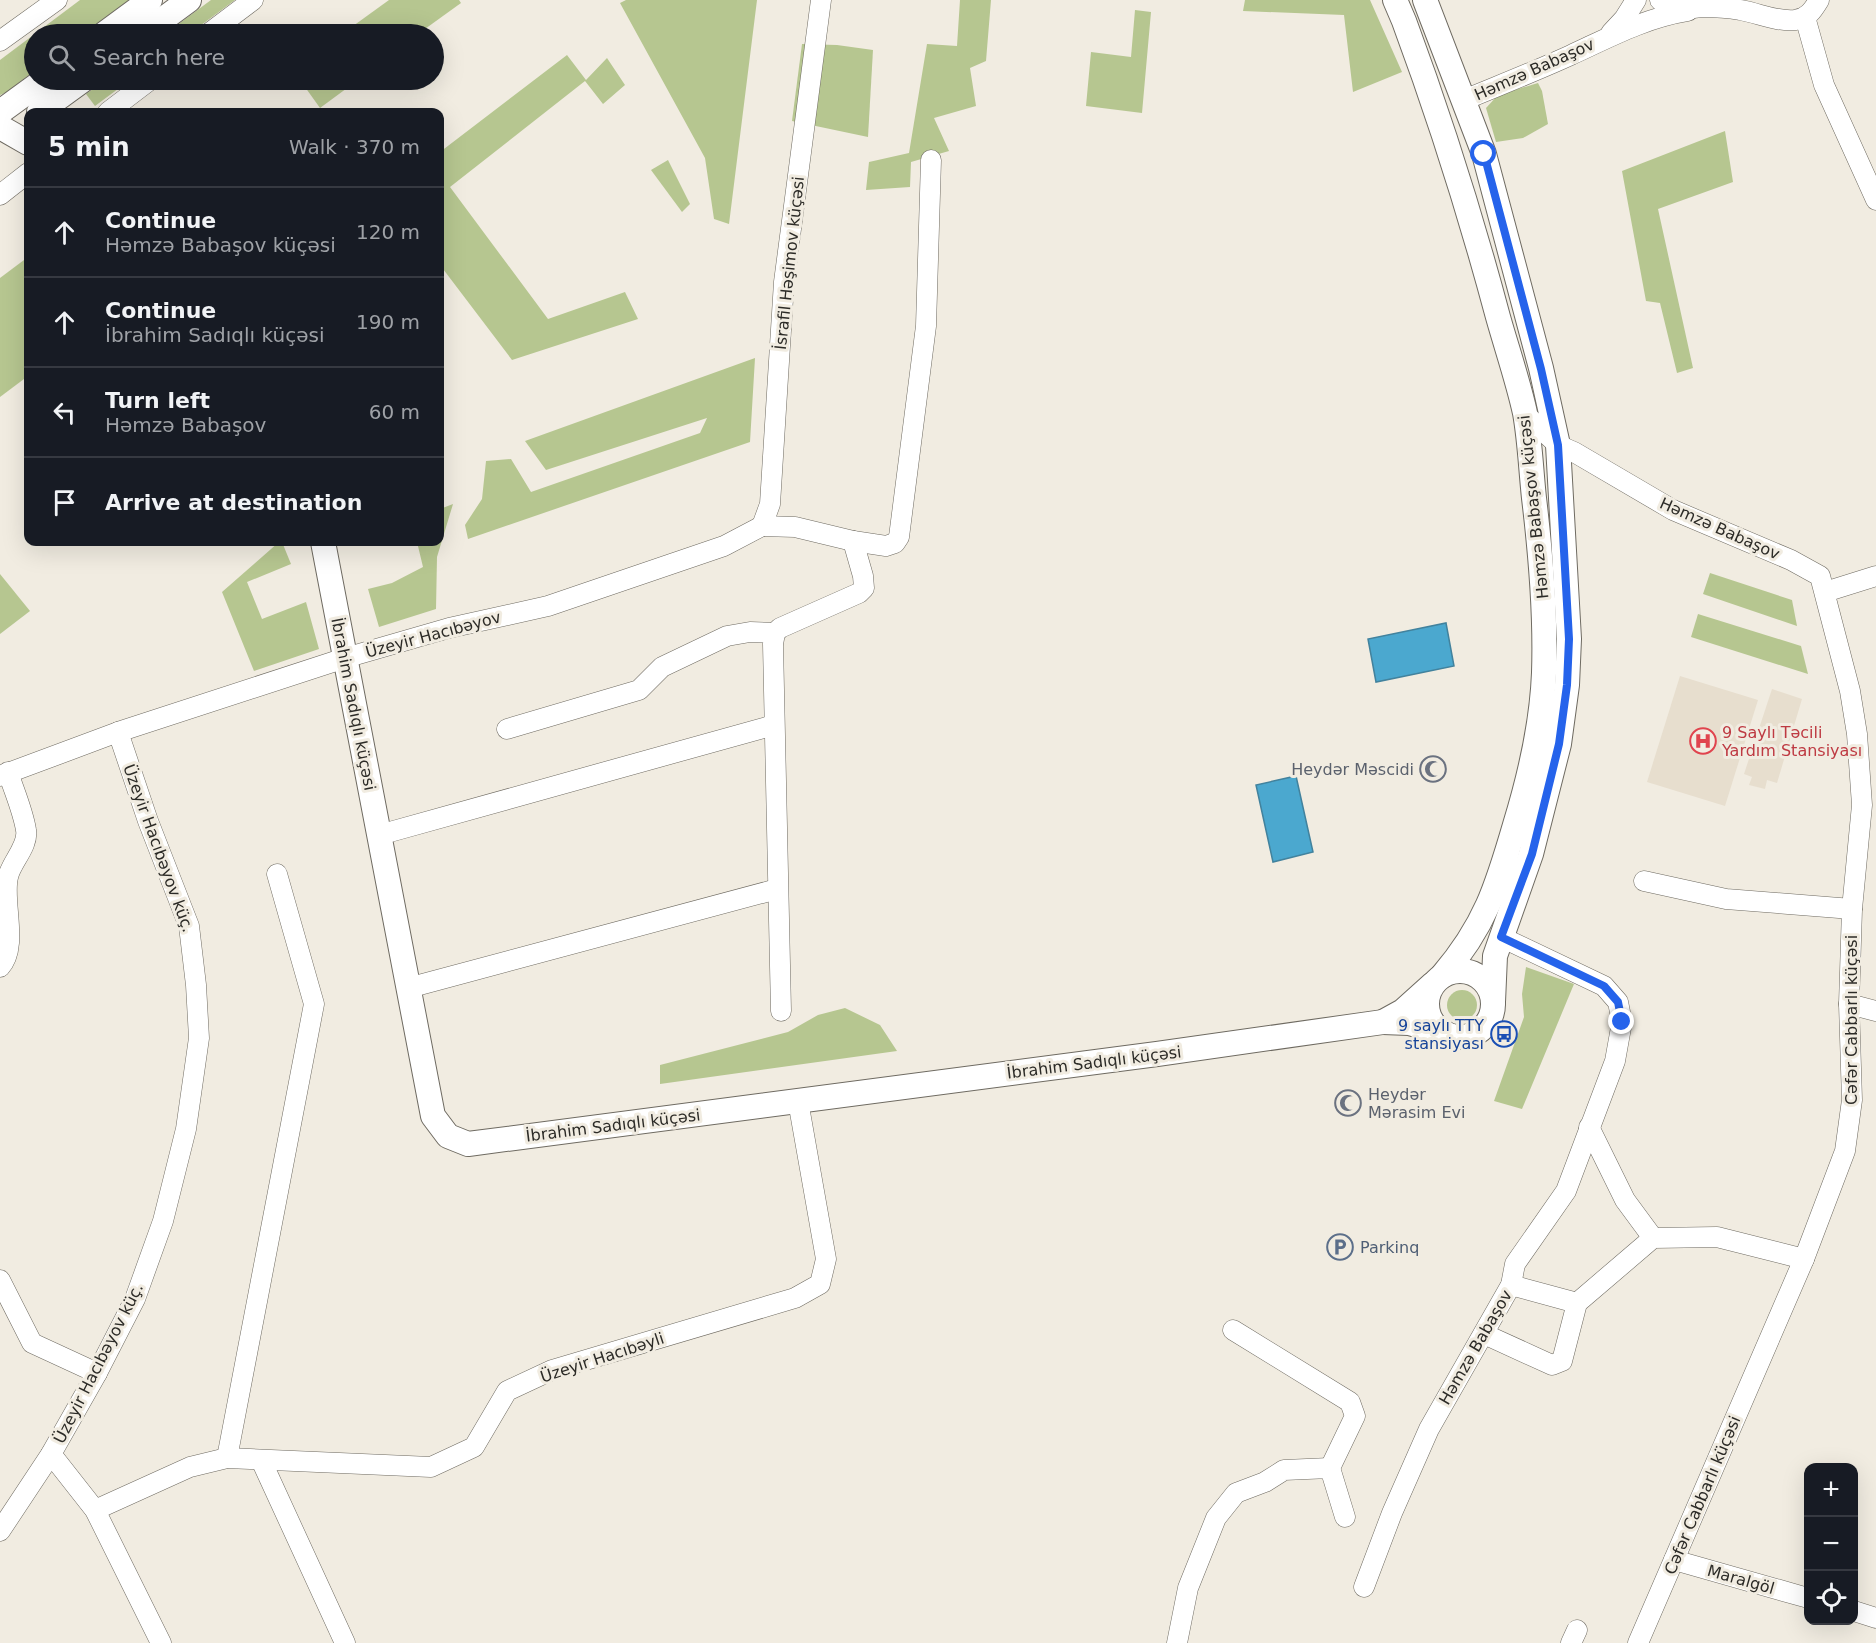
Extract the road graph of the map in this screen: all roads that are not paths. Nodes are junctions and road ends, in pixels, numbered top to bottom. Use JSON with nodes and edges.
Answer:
{"nodes":[{"id":1,"x":57,"y":0,"type":"edge"},
{"id":2,"x":150,"y":0,"type":"edge"},
{"id":3,"x":189,"y":0,"type":"edge"},
{"id":4,"x":253,"y":0,"type":"edge"},
{"id":5,"x":821,"y":0,"type":"edge"},
{"id":6,"x":1395,"y":0,"type":"edge"},
{"id":7,"x":1425,"y":0,"type":"edge"},
{"id":8,"x":1636,"y":0,"type":"edge"},
{"id":9,"x":1660,"y":0,"type":"edge"},
{"id":10,"x":1738,"y":0,"type":"edge"},
{"id":11,"x":1819,"y":0,"type":"edge"},
{"id":12,"x":1700,"y":6,"type":"edge"},
{"id":13,"x":1754,"y":13,"type":"junction"},
{"id":14,"x":1805,"y":17,"type":"junction"},
{"id":15,"x":118,"y":24,"type":"edge"},
{"id":16,"x":157,"y":24,"type":"edge"},
{"id":17,"x":221,"y":24,"type":"edge"},
{"id":18,"x":1604,"y":38,"type":"junction"},
{"id":19,"x":0,"y":41,"type":"edge"},
{"id":20,"x":30,"y":90,"type":"edge"},
{"id":21,"x":69,"y":90,"type":"edge"},
{"id":22,"x":137,"y":90,"type":"edge"},
{"id":23,"x":1464,"y":100,"type":"junction"},
{"id":24,"x":44,"y":108,"type":"edge"},
{"id":25,"x":113,"y":108,"type":"edge"},
{"id":26,"x":0,"y":112,"type":"edge"},
{"id":27,"x":931,"y":160,"type":"dead end"},
{"id":28,"x":24,"y":176,"type":"edge"},
{"id":29,"x":0,"y":195,"type":"edge"},
{"id":30,"x":1876,"y":200,"type":"edge"},
{"id":31,"x":1525,"y":414,"type":"junction"},
{"id":32,"x":1558,"y":445,"type":"junction"},
{"id":33,"x":762,"y":525,"type":"junction"},
{"id":34,"x":853,"y":541,"type":"junction"},
{"id":35,"x":323,"y":546,"type":"edge"},
{"id":36,"x":1876,"y":576,"type":"edge"},
{"id":37,"x":1823,"y":584,"type":"junction"},
{"id":38,"x":775,"y":633,"type":"junction"},
{"id":39,"x":345,"y":658,"type":"junction"},
{"id":40,"x":774,"y":724,"type":"junction"},
{"id":41,"x":507,"y":729,"type":"dead end"},
{"id":42,"x":118,"y":732,"type":"junction"},
{"id":43,"x":4,"y":774,"type":"edge"},
{"id":44,"x":379,"y":835,"type":"junction"},
{"id":45,"x":277,"y":874,"type":"dead end"},
{"id":46,"x":1644,"y":881,"type":"dead end"},
{"id":47,"x":777,"y":889,"type":"junction"},
{"id":48,"x":1852,"y":909,"type":"junction"},
{"id":49,"x":5,"y":931,"type":"edge"},
{"id":50,"x":1501,"y":937,"type":"junction"},
{"id":51,"x":0,"y":967,"type":"edge"},
{"id":52,"x":1439,"y":979,"type":"junction"},
{"id":53,"x":408,"y":988,"type":"junction"},
{"id":54,"x":1493,"y":1002,"type":"junction"},
{"id":55,"x":1848,"y":1004,"type":"junction"},
{"id":56,"x":781,"y":1011,"type":"dead end"},
{"id":57,"x":1876,"y":1011,"type":"edge"},
{"id":58,"x":1383,"y":1022,"type":"junction"},
{"id":59,"x":1445,"y":1033,"type":"junction"},
{"id":60,"x":798,"y":1101,"type":"junction"},
{"id":61,"x":1589,"y":1127,"type":"junction"},
{"id":62,"x":1653,"y":1238,"type":"junction"},
{"id":63,"x":1804,"y":1259,"type":"junction"},
{"id":64,"x":0,"y":1280,"type":"edge"},
{"id":65,"x":1511,"y":1285,"type":"junction"},
{"id":66,"x":1577,"y":1303,"type":"junction"},
{"id":67,"x":1233,"y":1330,"type":"dead end"},
{"id":68,"x":1484,"y":1334,"type":"junction"},
{"id":69,"x":97,"y":1373,"type":"junction"},
{"id":70,"x":51,"y":1454,"type":"junction"},
{"id":71,"x":227,"y":1458,"type":"junction"},
{"id":72,"x":261,"y":1460,"type":"junction"},
{"id":73,"x":1330,"y":1468,"type":"junction"},
{"id":74,"x":95,"y":1510,"type":"junction"},
{"id":75,"x":1346,"y":1517,"type":"dead end"},
{"id":76,"x":0,"y":1531,"type":"edge"},
{"id":77,"x":1674,"y":1560,"type":"junction"},
{"id":78,"x":1364,"y":1587,"type":"dead end"},
{"id":79,"x":1804,"y":1597,"type":"edge"},
{"id":80,"x":1858,"y":1612,"type":"edge"},
{"id":81,"x":1876,"y":1618,"type":"edge"},
{"id":82,"x":161,"y":1643,"type":"edge"},
{"id":83,"x":345,"y":1643,"type":"edge"},
{"id":84,"x":1177,"y":1643,"type":"edge"},
{"id":85,"x":1638,"y":1643,"type":"edge"}],
"edges":[{"from":1,"to":19,"type":"street"},
{"from":2,"to":15,"type":"street"},
{"from":3,"to":16,"type":"street"},
{"from":4,"to":17,"type":"street"},
{"from":5,"to":33,"type":"street","name":"İsrafil Həşimov küçəsi"},
{"from":6,"to":31,"type":"street","name":"Həmzə Babaşov küçəsi"},
{"from":7,"to":23,"type":"street","name":"Həmzə Babaşov küçəsi"},
{"from":8,"to":18,"type":"street"},
{"from":9,"to":12,"type":"street"},
{"from":10,"to":13,"type":"street"},
{"from":11,"to":14,"type":"street"},
{"from":12,"to":13,"type":"street"},
{"from":12,"to":18,"type":"street","name":"Həmzə Babaşov"},
{"from":13,"to":14,"type":"street"},
{"from":14,"to":30,"type":"street"},
{"from":18,"to":23,"type":"street","name":"Həmzə Babaşov"},
{"from":20,"to":26,"type":"street"},
{"from":21,"to":24,"type":"street"},
{"from":22,"to":25,"type":"street"},
{"from":23,"to":32,"type":"street","name":"Həmzə Babaşov küçəsi"},
{"from":27,"to":34,"type":"street"},
{"from":28,"to":29,"type":"street"},
{"from":31,"to":32,"type":"street","name":"Həmzə Babaşov"},
{"from":31,"to":52,"type":"street","name":"Həmzə Babaşov küçəsi"},
{"from":32,"to":37,"type":"street","name":"Həmzə Babaşov"},
{"from":32,"to":50,"type":"street"},
{"from":33,"to":34,"type":"street"},
{"from":33,"to":39,"type":"street","name":"Üzeyir Hacıbəyov"},
{"from":34,"to":38,"type":"street"},
{"from":35,"to":39,"type":"street","name":"İbrahim Sadıqlı küçəsi"},
{"from":36,"to":37,"type":"street"},
{"from":37,"to":48,"type":"street","name":"Cəfər Cabbarlı küçəsi"},
{"from":38,"to":40,"type":"street"},
{"from":38,"to":41,"type":"street"},
{"from":39,"to":42,"type":"street","name":"Üzeyir Hacıbəyov"},
{"from":39,"to":44,"type":"street","name":"İbrahim Sadıqlı küçəsi"},
{"from":40,"to":44,"type":"street"},
{"from":40,"to":47,"type":"street"},
{"from":42,"to":43,"type":"street","name":"Üzeyir Hacıbəyov"},
{"from":42,"to":69,"type":"street","name":"Üzeyir Hacıbəyov küç."},
{"from":43,"to":49,"type":"street"},
{"from":44,"to":53,"type":"street","name":"İbrahim Sadıqlı küçəsi"},
{"from":45,"to":71,"type":"street"},
{"from":46,"to":48,"type":"street"},
{"from":47,"to":53,"type":"street"},
{"from":47,"to":56,"type":"street"},
{"from":48,"to":55,"type":"street","name":"Cəfər Cabbarlı küçəsi"},
{"from":49,"to":51,"type":"street"},
{"from":50,"to":54,"type":"street"},
{"from":50,"to":61,"type":"street","name":"Həmzə Babaşov"},
{"from":52,"to":54,"type":"street"},
{"from":52,"to":58,"type":"street","name":"Həmzə Babaşov küçəsi"},
{"from":52,"to":59,"type":"street"},
{"from":53,"to":60,"type":"street","name":"İbrahim Sadıqlı küçəsi"},
{"from":54,"to":59,"type":"street"},
{"from":55,"to":57,"type":"street"},
{"from":55,"to":63,"type":"street","name":"Cəfər Cabbarlı küçəsi"},
{"from":58,"to":59,"type":"street"},
{"from":58,"to":60,"type":"street","name":"İbrahim Sadıqlı küçəsi"},
{"from":60,"to":72,"type":"street","name":"Üzeyir Hacıbəyli"},
{"from":61,"to":62,"type":"street"},
{"from":61,"to":65,"type":"street","name":"Həmzə Babaşov"},
{"from":62,"to":63,"type":"street"},
{"from":62,"to":66,"type":"street"},
{"from":63,"to":77,"type":"street","name":"Cəfər Cabbarlı küçəsi"},
{"from":64,"to":69,"type":"street"},
{"from":65,"to":66,"type":"street"},
{"from":65,"to":68,"type":"street","name":"Həmzə Babaşov"},
{"from":66,"to":68,"type":"street"},
{"from":67,"to":73,"type":"street"},
{"from":68,"to":78,"type":"street","name":"Həmzə Babaşov"},
{"from":69,"to":70,"type":"street","name":"Üzeyir Hacıbəyov küç."},
{"from":70,"to":74,"type":"street"},
{"from":70,"to":76,"type":"street","name":"Üzeyir Hacıbəyov küç."},
{"from":71,"to":72,"type":"street","name":"Üzeyir Hacıbəyli"},
{"from":71,"to":74,"type":"street","name":"Üzeyir Hacıbəyli"},
{"from":72,"to":83,"type":"street"},
{"from":73,"to":75,"type":"street"},
{"from":73,"to":84,"type":"street"},
{"from":74,"to":82,"type":"street"},
{"from":77,"to":79,"type":"street","name":"Maralgöl"},
{"from":77,"to":85,"type":"street","name":"Cəfər Cabbarlı küçəsi"},
{"from":80,"to":81,"type":"street"}]}
